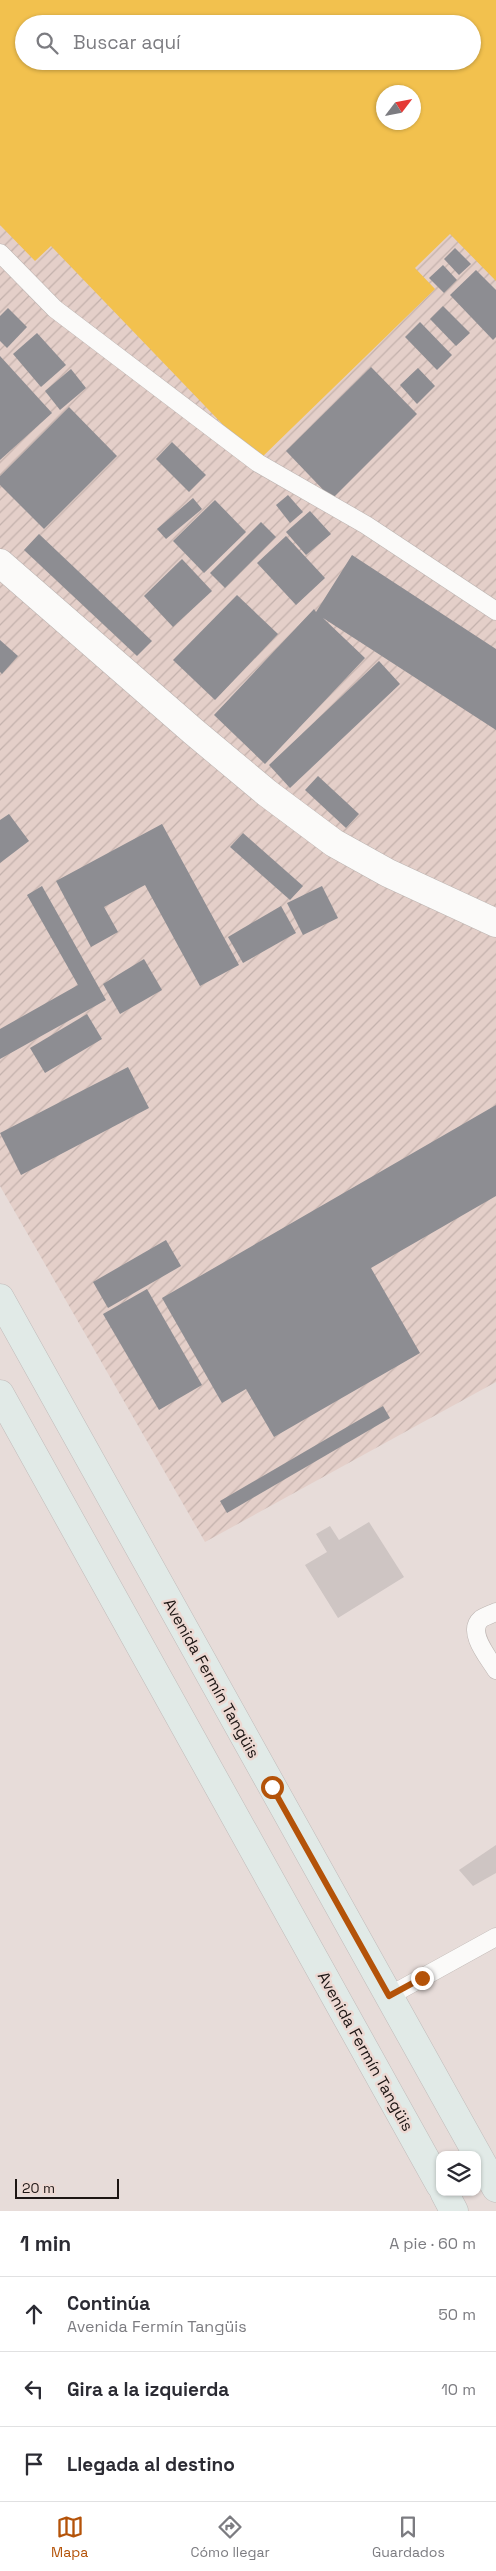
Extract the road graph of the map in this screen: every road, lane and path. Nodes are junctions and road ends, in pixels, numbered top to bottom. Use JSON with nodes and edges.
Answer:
{"nodes":[{"id":1,"x":0,"y":253,"type":"edge"},
{"id":2,"x":0,"y":563,"type":"edge"},
{"id":3,"x":496,"y":610,"type":"edge"},
{"id":4,"x":496,"y":922,"type":"edge"},
{"id":5,"x":0,"y":1298,"type":"edge"},
{"id":6,"x":0,"y":1394,"type":"edge"},
{"id":7,"x":496,"y":1612,"type":"edge"},
{"id":8,"x":496,"y":1670,"type":"edge"},
{"id":9,"x":496,"y":1937,"type":"edge"},
{"id":10,"x":389,"y":1996,"type":"junction"},
{"id":11,"x":436,"y":2177,"type":"edge"},
{"id":12,"x":496,"y":2188,"type":"edge"},
{"id":13,"x":446,"y":2196,"type":"edge"},
{"id":14,"x":454,"y":2211,"type":"edge"}],
"edges":[{"from":1,"to":3,"type":"lane"},
{"from":2,"to":4,"type":"street"},
{"from":5,"to":10,"type":"main road","name":"Avenida Fermín Tangüis"},
{"from":6,"to":11,"type":"main road","name":"Avenida Fermín Tangüis"},
{"from":7,"to":8,"type":"lane"},
{"from":9,"to":10,"type":"lane"},
{"from":10,"to":12,"type":"main road","name":"Avenida Fermín Tangüis"},
{"from":13,"to":14,"type":"main road"}]}
